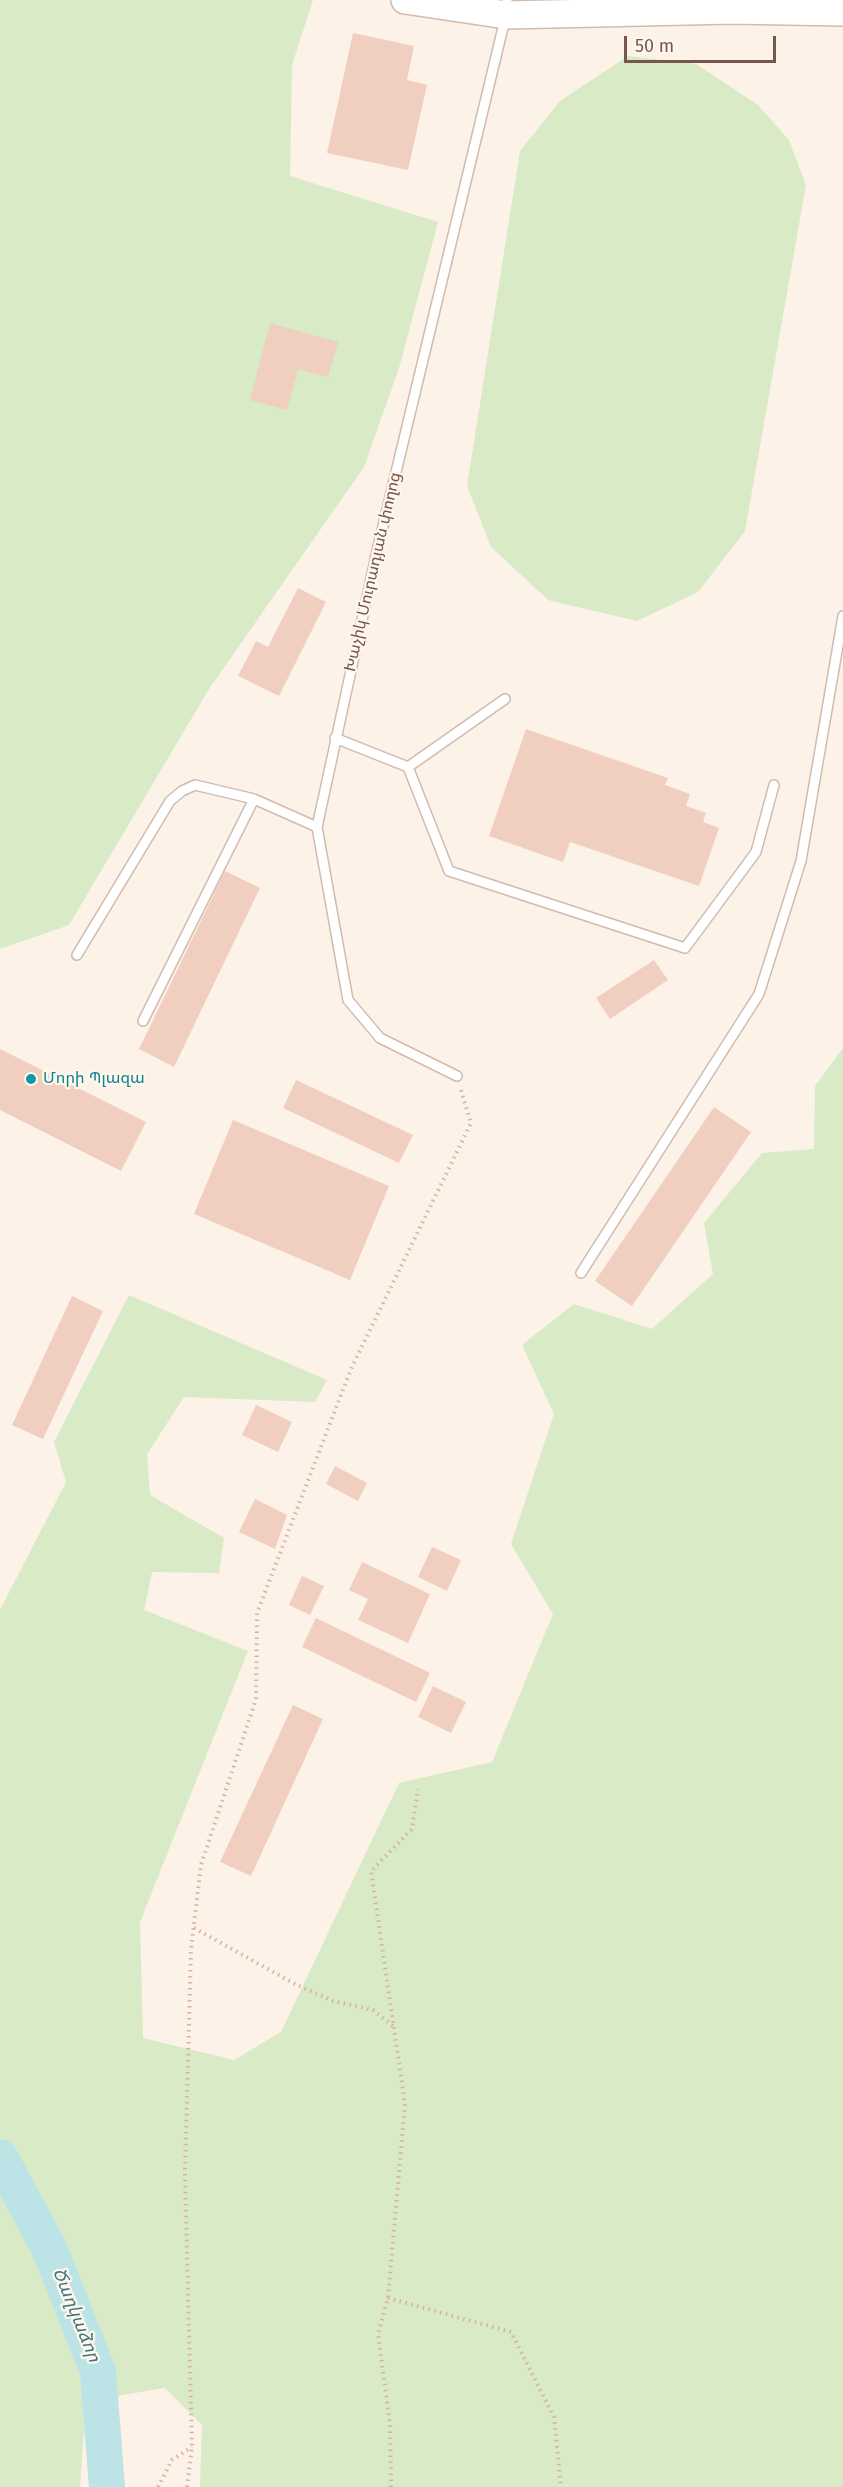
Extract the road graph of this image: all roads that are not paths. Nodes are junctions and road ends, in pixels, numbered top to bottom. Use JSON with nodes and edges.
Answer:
{"nodes":[{"id":1,"x":405,"y":0,"type":"edge"},
{"id":2,"x":507,"y":8,"type":"edge"},
{"id":3,"x":843,"y":12,"type":"edge"},
{"id":4,"x":843,"y":616,"type":"edge"},
{"id":5,"x":505,"y":699,"type":"dead end"},
{"id":6,"x":335,"y":738,"type":"junction"},
{"id":7,"x":408,"y":767,"type":"junction"},
{"id":8,"x":774,"y":784,"type":"dead end"},
{"id":9,"x":254,"y":799,"type":"junction"},
{"id":10,"x":317,"y":827,"type":"junction"},
{"id":11,"x":77,"y":955,"type":"dead end"},
{"id":12,"x":143,"y":1022,"type":"dead end"},
{"id":13,"x":457,"y":1076,"type":"road end"},
{"id":14,"x":581,"y":1273,"type":"dead end"}],
"edges":[{"from":1,"to":2,"type":"street"},
{"from":2,"to":3,"type":"street"},
{"from":2,"to":6,"type":"lane","name":"Խաչիկ Մուրադյան փողոց"},
{"from":4,"to":14,"type":"lane"},
{"from":5,"to":7,"type":"lane"},
{"from":6,"to":7,"type":"lane"},
{"from":6,"to":10,"type":"lane","name":"Խաչիկ Մուրադյան փողոց"},
{"from":7,"to":8,"type":"lane"},
{"from":9,"to":10,"type":"lane"},
{"from":9,"to":11,"type":"lane"},
{"from":9,"to":12,"type":"lane"},
{"from":10,"to":13,"type":"lane","name":"Խաչիկ Մուրադյան փողոց"}]}
